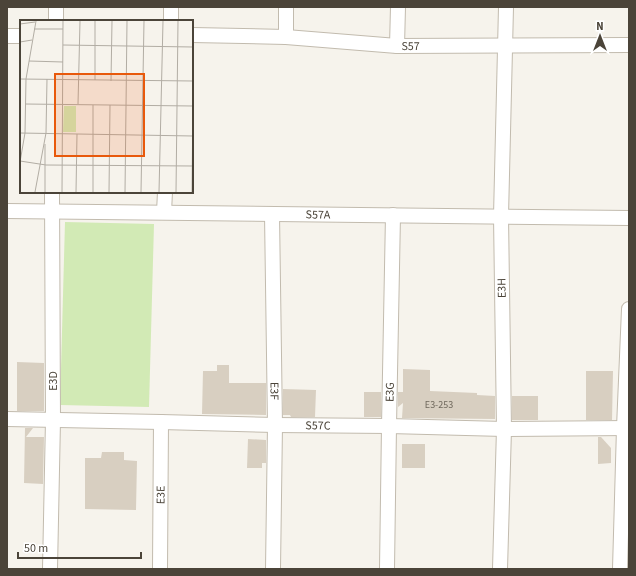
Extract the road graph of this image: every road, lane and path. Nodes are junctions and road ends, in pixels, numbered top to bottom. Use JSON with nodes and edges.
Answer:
{"nodes":[{"id":1,"x":56,"y":7,"type":"edge"},
{"id":2,"x":171,"y":7,"type":"edge"},
{"id":3,"x":286,"y":7,"type":"edge"},
{"id":4,"x":398,"y":7,"type":"edge"},
{"id":5,"x":506,"y":7,"type":"edge"},
{"id":6,"x":56,"y":20,"type":"edge"},
{"id":7,"x":171,"y":20,"type":"edge"},
{"id":8,"x":193,"y":35,"type":"edge"},
{"id":9,"x":7,"y":36,"type":"edge"},
{"id":10,"x":20,"y":36,"type":"edge"},
{"id":11,"x":286,"y":37,"type":"junction"},
{"id":12,"x":629,"y":45,"type":"edge"},
{"id":13,"x":397,"y":46,"type":"junction"},
{"id":14,"x":505,"y":46,"type":"junction"},
{"id":15,"x":52,"y":193,"type":"edge"},
{"id":16,"x":165,"y":193,"type":"edge"},
{"id":17,"x":7,"y":211,"type":"edge"},
{"id":18,"x":52,"y":211,"type":"junction"},
{"id":19,"x":164,"y":212,"type":"junction"},
{"id":20,"x":272,"y":214,"type":"junction"},
{"id":21,"x":393,"y":215,"type":"junction"},
{"id":22,"x":501,"y":216,"type":"junction"},
{"id":23,"x":629,"y":218,"type":"edge"},
{"id":24,"x":629,"y":308,"type":"edge"},
{"id":25,"x":7,"y":419,"type":"edge"},
{"id":26,"x":54,"y":420,"type":"junction"},
{"id":27,"x":161,"y":422,"type":"junction"},
{"id":28,"x":275,"y":425,"type":"junction"},
{"id":29,"x":388,"y":426,"type":"junction"},
{"id":30,"x":626,"y":428,"type":"edge"},
{"id":31,"x":504,"y":429,"type":"junction"},
{"id":32,"x":50,"y":569,"type":"edge"},
{"id":33,"x":160,"y":569,"type":"edge"},
{"id":34,"x":273,"y":569,"type":"edge"},
{"id":35,"x":387,"y":569,"type":"edge"},
{"id":36,"x":500,"y":569,"type":"edge"},
{"id":37,"x":620,"y":569,"type":"edge"}],
"edges":[{"from":1,"to":6,"type":"street"},
{"from":2,"to":7,"type":"street"},
{"from":3,"to":11,"type":"street"},
{"from":4,"to":13,"type":"street"},
{"from":5,"to":14,"type":"street","name":"E3H"},
{"from":8,"to":11,"type":"street","name":"S57"},
{"from":9,"to":10,"type":"street"},
{"from":11,"to":13,"type":"street","name":"S57"},
{"from":12,"to":14,"type":"street","name":"S57"},
{"from":13,"to":14,"type":"street","name":"S57"},
{"from":14,"to":22,"type":"street","name":"E3H"},
{"from":15,"to":18,"type":"street","name":"E3D"},
{"from":16,"to":19,"type":"street"},
{"from":17,"to":18,"type":"street","name":"S57A"},
{"from":18,"to":19,"type":"street","name":"S57A"},
{"from":18,"to":26,"type":"street","name":"E3D"},
{"from":19,"to":20,"type":"street","name":"S57A"},
{"from":20,"to":21,"type":"street","name":"S57A"},
{"from":20,"to":28,"type":"street","name":"E3F"},
{"from":21,"to":22,"type":"street","name":"S57A"},
{"from":21,"to":29,"type":"street","name":"E3G"},
{"from":22,"to":23,"type":"street","name":"S57A"},
{"from":22,"to":31,"type":"street","name":"E3H"},
{"from":24,"to":30,"type":"street"},
{"from":25,"to":26,"type":"street","name":"S57C"},
{"from":26,"to":27,"type":"street","name":"S57C"},
{"from":26,"to":32,"type":"street","name":"E3D"},
{"from":27,"to":28,"type":"street","name":"S57C"},
{"from":27,"to":33,"type":"street","name":"E3E"},
{"from":28,"to":29,"type":"street","name":"S57C"},
{"from":28,"to":34,"type":"street","name":"E3F"},
{"from":29,"to":31,"type":"street","name":"S57C"},
{"from":29,"to":35,"type":"street","name":"E3G"},
{"from":30,"to":31,"type":"street","name":"S57C"},
{"from":30,"to":37,"type":"street"},
{"from":31,"to":36,"type":"street","name":"E3H"}]}
